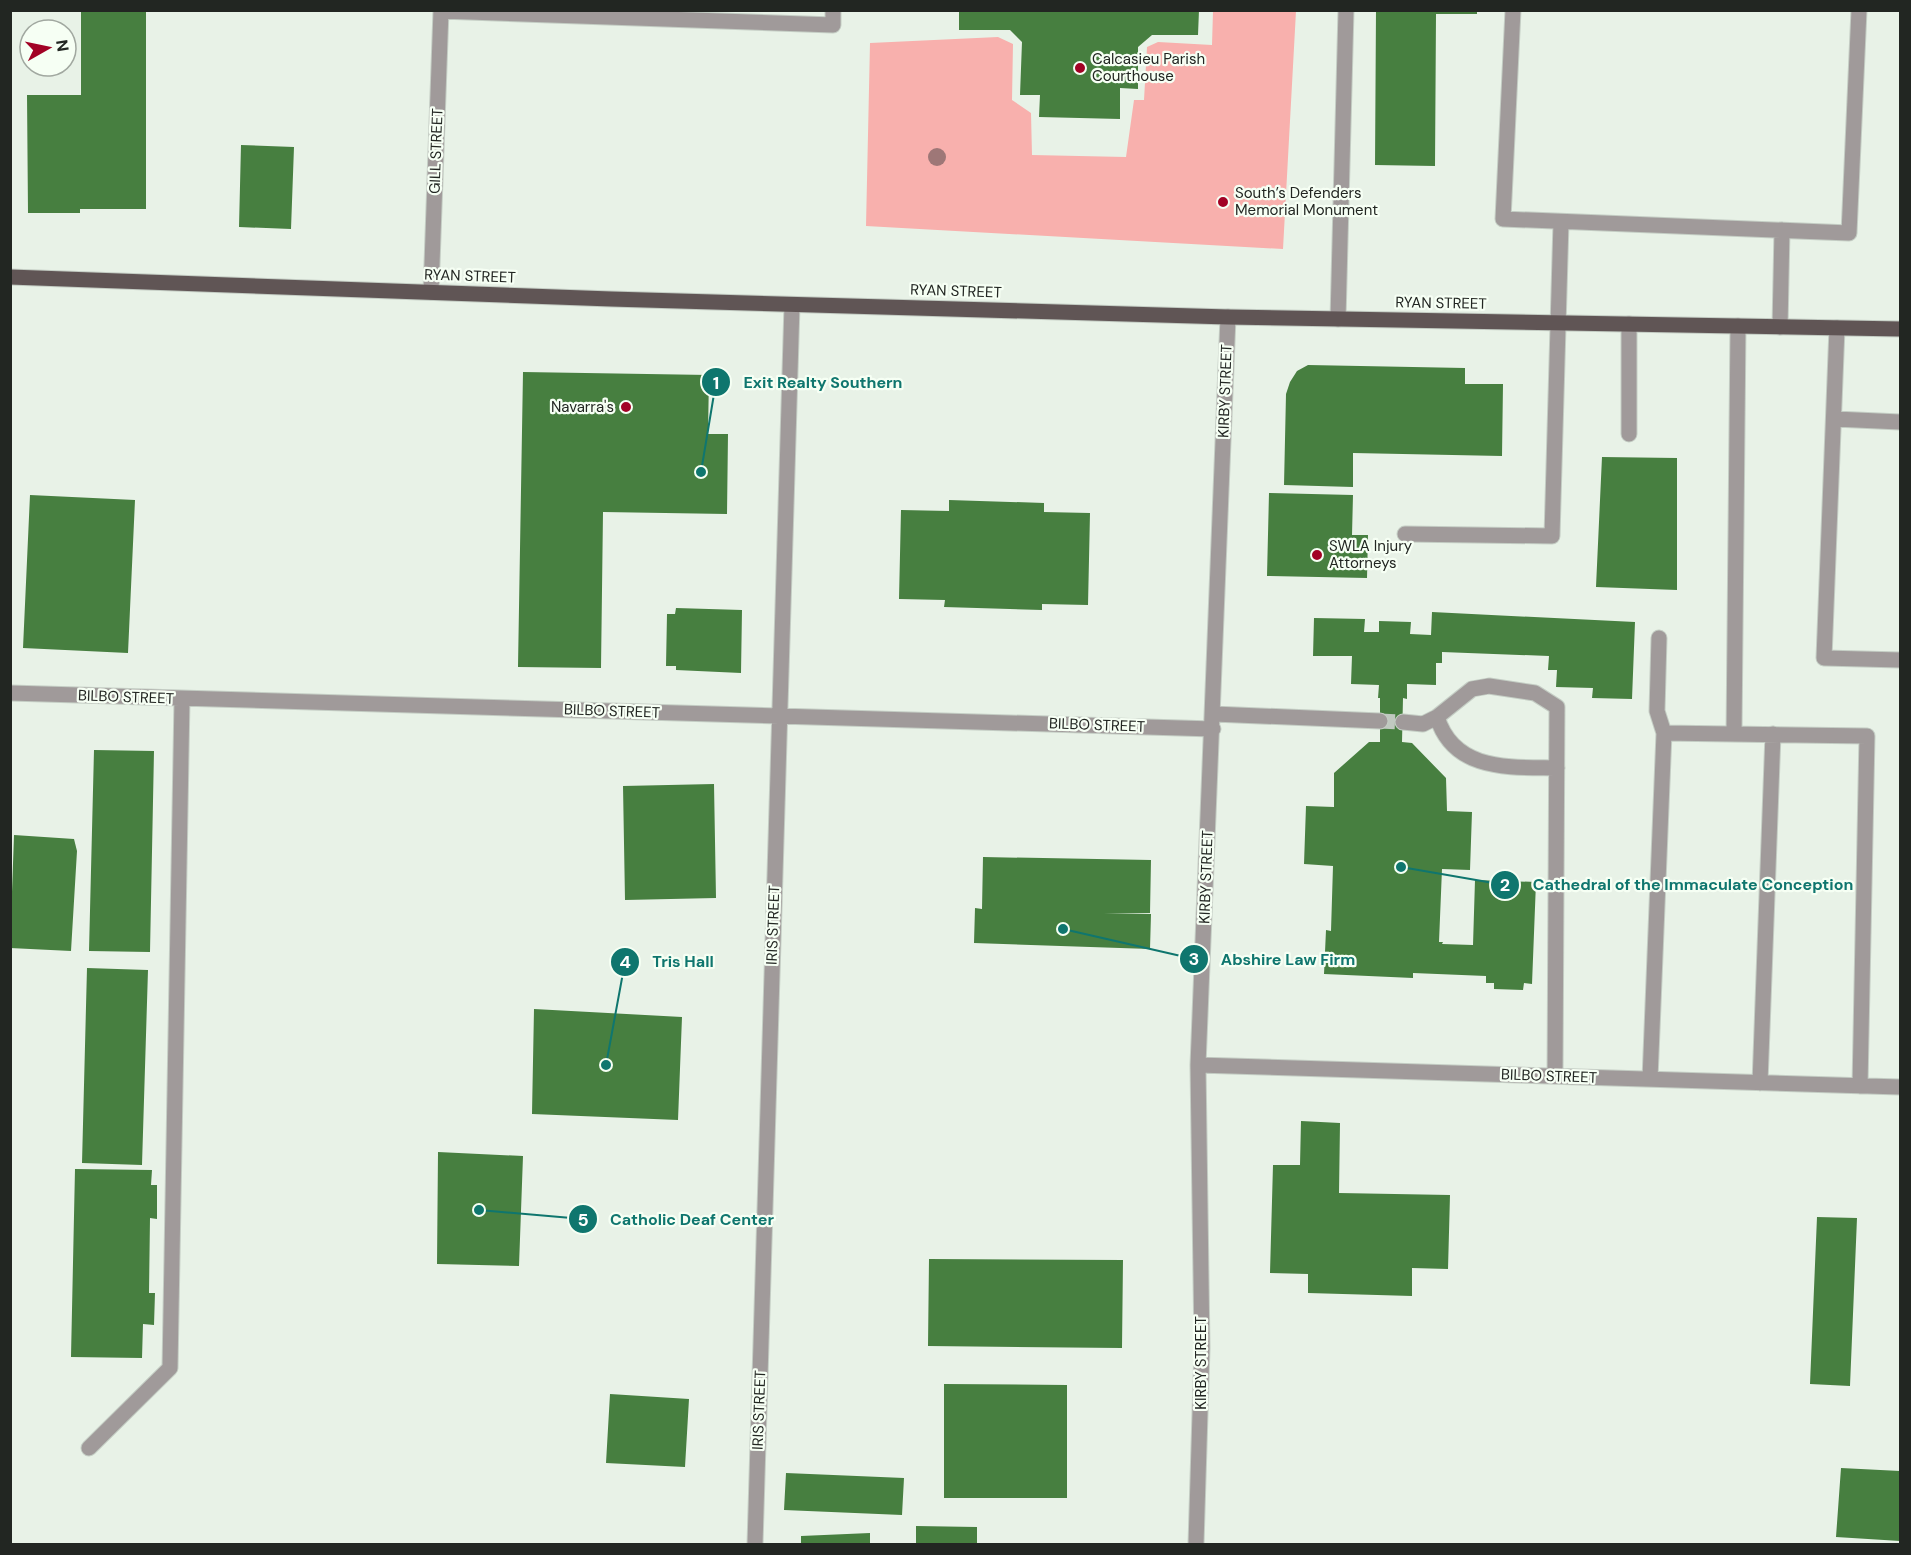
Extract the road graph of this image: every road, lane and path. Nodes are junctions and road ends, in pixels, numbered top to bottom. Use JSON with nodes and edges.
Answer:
{"nodes":[{"id":1,"x":833,"y":10,"type":"edge"},
{"id":2,"x":1346,"y":10,"type":"edge"},
{"id":3,"x":1513,"y":10,"type":"edge"},
{"id":4,"x":1859,"y":10,"type":"edge"},
{"id":5,"x":441,"y":11,"type":"edge"},
{"id":6,"x":1561,"y":222,"type":"junction"},
{"id":7,"x":1782,"y":231,"type":"junction"},
{"id":8,"x":10,"y":277,"type":"edge"},
{"id":9,"x":431,"y":292,"type":"junction"},
{"id":10,"x":792,"y":304,"type":"junction"},
{"id":11,"x":1228,"y":317,"type":"junction"},
{"id":12,"x":1338,"y":319,"type":"junction"},
{"id":13,"x":1557,"y":323,"type":"junction"},
{"id":14,"x":1629,"y":324,"type":"junction"},
{"id":15,"x":1738,"y":326,"type":"junction"},
{"id":16,"x":1780,"y":327,"type":"junction"},
{"id":17,"x":1837,"y":328,"type":"junction"},
{"id":18,"x":1900,"y":329,"type":"edge"},
{"id":19,"x":1834,"y":419,"type":"junction"},
{"id":20,"x":1900,"y":422,"type":"edge"},
{"id":21,"x":1629,"y":434,"type":"dead end"},
{"id":22,"x":1406,"y":534,"type":"dead end"},
{"id":23,"x":1659,"y":638,"type":"dead end"},
{"id":24,"x":1900,"y":660,"type":"edge"},
{"id":25,"x":10,"y":693,"type":"edge"},
{"id":26,"x":182,"y":699,"type":"junction"},
{"id":27,"x":779,"y":716,"type":"junction"},
{"id":28,"x":1437,"y":717,"type":"junction"},
{"id":29,"x":1213,"y":721,"type":"junction"},
{"id":30,"x":1380,"y":722,"type":"tunnel mouth"},
{"id":31,"x":1403,"y":722,"type":"tunnel mouth"},
{"id":32,"x":1664,"y":733,"type":"junction"},
{"id":33,"x":1734,"y":734,"type":"junction"},
{"id":34,"x":1773,"y":734,"type":"junction"},
{"id":35,"x":1557,"y":768,"type":"junction"},
{"id":36,"x":1198,"y":1065,"type":"junction"},
{"id":37,"x":1555,"y":1076,"type":"junction"},
{"id":38,"x":1650,"y":1079,"type":"junction"},
{"id":39,"x":1760,"y":1083,"type":"junction"},
{"id":40,"x":1860,"y":1086,"type":"junction"},
{"id":41,"x":1900,"y":1087,"type":"edge"},
{"id":42,"x":90,"y":1448,"type":"dead end"},
{"id":43,"x":755,"y":1545,"type":"edge"},
{"id":44,"x":1196,"y":1545,"type":"edge"}],
"edges":[{"from":1,"to":5,"type":"street"},
{"from":2,"to":12,"type":"street"},
{"from":3,"to":6,"type":"street"},
{"from":4,"to":7,"type":"street"},
{"from":5,"to":9,"type":"street","name":"GILL STREET"},
{"from":6,"to":7,"type":"street"},
{"from":6,"to":13,"type":"street"},
{"from":7,"to":16,"type":"street"},
{"from":8,"to":9,"type":"main road","name":"RYAN STREET"},
{"from":9,"to":10,"type":"main road","name":"RYAN STREET"},
{"from":10,"to":11,"type":"main road","name":"RYAN STREET"},
{"from":10,"to":27,"type":"street","name":"IRIS STREET"},
{"from":11,"to":12,"type":"main road","name":"RYAN STREET"},
{"from":11,"to":29,"type":"street","name":"KIRBY STREET"},
{"from":12,"to":13,"type":"main road","name":"RYAN STREET"},
{"from":13,"to":14,"type":"main road","name":"RYAN STREET"},
{"from":13,"to":22,"type":"street"},
{"from":14,"to":15,"type":"main road","name":"RYAN STREET"},
{"from":14,"to":21,"type":"street"},
{"from":15,"to":16,"type":"main road","name":"RYAN STREET"},
{"from":15,"to":33,"type":"street"},
{"from":16,"to":17,"type":"main road","name":"RYAN STREET"},
{"from":17,"to":18,"type":"main road","name":"RYAN STREET"},
{"from":17,"to":19,"type":"street"},
{"from":19,"to":20,"type":"street"},
{"from":19,"to":24,"type":"street"},
{"from":23,"to":32,"type":"street"},
{"from":25,"to":26,"type":"street","name":"BILBO STREET"},
{"from":26,"to":27,"type":"street","name":"BILBO STREET"},
{"from":26,"to":42,"type":"street"},
{"from":27,"to":29,"type":"street","name":"BILBO STREET"},
{"from":27,"to":43,"type":"street","name":"IRIS STREET"},
{"from":28,"to":31,"type":"street"},
{"from":28,"to":35,"type":"street"},
{"from":28,"to":35,"type":"street"},
{"from":29,"to":30,"type":"street","name":"BILBO STREET"},
{"from":29,"to":36,"type":"street","name":"KIRBY STREET"},
{"from":32,"to":33,"type":"street"},
{"from":32,"to":38,"type":"street"},
{"from":33,"to":34,"type":"street"},
{"from":34,"to":39,"type":"street"},
{"from":34,"to":40,"type":"street"},
{"from":35,"to":37,"type":"street"},
{"from":36,"to":37,"type":"street","name":"BILBO STREET"},
{"from":36,"to":44,"type":"street","name":"KIRBY STREET"},
{"from":37,"to":38,"type":"street","name":"BILBO STREET"},
{"from":38,"to":39,"type":"street","name":"BILBO STREET"},
{"from":39,"to":40,"type":"street","name":"BILBO STREET"},
{"from":40,"to":41,"type":"street","name":"BILBO STREET"}]}
